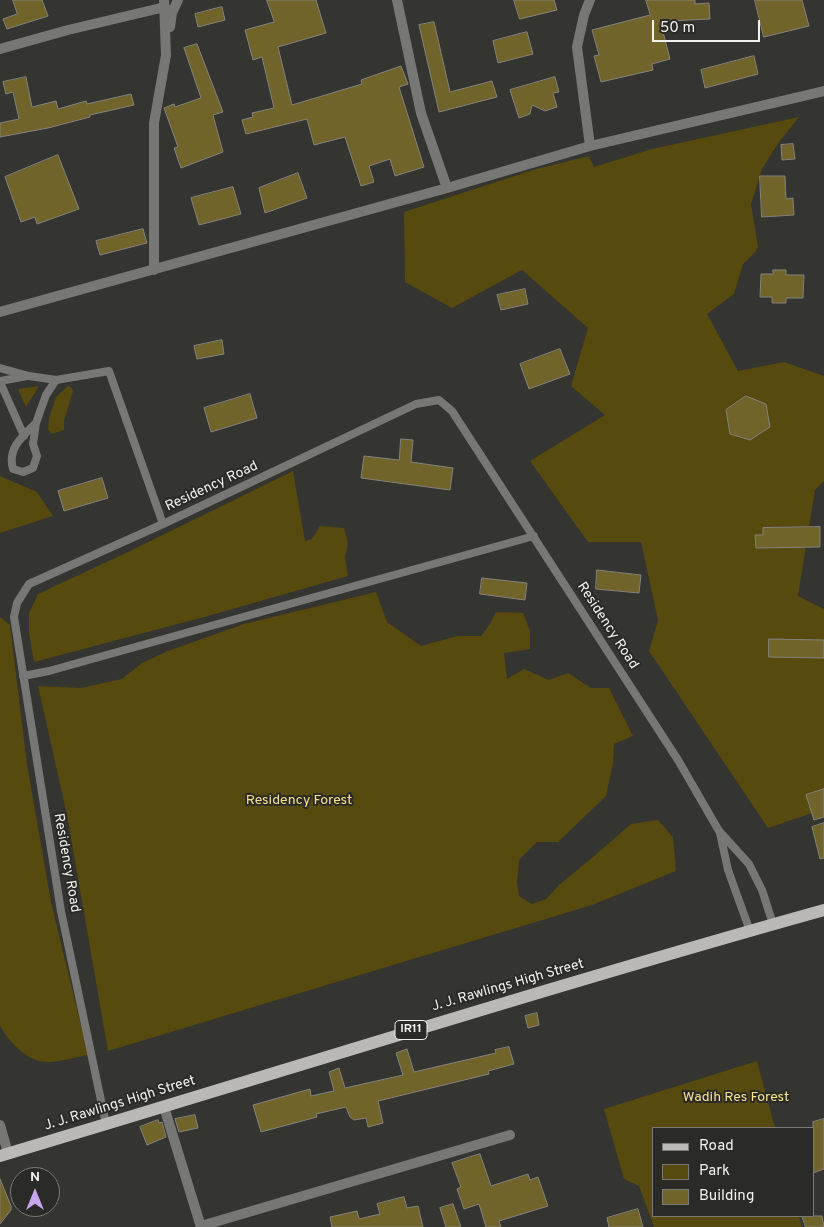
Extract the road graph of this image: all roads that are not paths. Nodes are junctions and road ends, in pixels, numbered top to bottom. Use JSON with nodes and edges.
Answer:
{"nodes":[{"id":1,"x":178,"y":0,"type":"edge"},
{"id":2,"x":397,"y":0,"type":"edge"},
{"id":3,"x":590,"y":0,"type":"edge"},
{"id":4,"x":164,"y":3,"type":"edge"},
{"id":5,"x":0,"y":49,"type":"edge"},
{"id":6,"x":166,"y":55,"type":"junction"},
{"id":7,"x":824,"y":91,"type":"edge"},
{"id":8,"x":590,"y":146,"type":"junction"},
{"id":9,"x":447,"y":188,"type":"junction"},
{"id":10,"x":154,"y":270,"type":"junction"},
{"id":11,"x":0,"y":312,"type":"edge"},
{"id":12,"x":0,"y":368,"type":"edge"},
{"id":13,"x":29,"y":376,"type":"junction"},
{"id":14,"x":56,"y":380,"type":"junction"},
{"id":15,"x":0,"y":382,"type":"edge"},
{"id":16,"x":36,"y":423,"type":"junction"},
{"id":17,"x":24,"y":436,"type":"junction"},
{"id":18,"x":163,"y":524,"type":"junction"},
{"id":19,"x":534,"y":536,"type":"junction"},
{"id":20,"x":23,"y":676,"type":"junction"},
{"id":21,"x":719,"y":831,"type":"junction"},
{"id":22,"x":824,"y":910,"type":"edge"},
{"id":23,"x":773,"y":924,"type":"junction"},
{"id":24,"x":750,"y":931,"type":"junction"},
{"id":25,"x":164,"y":1107,"type":"junction"},
{"id":26,"x":106,"y":1124,"type":"junction"},
{"id":27,"x":0,"y":1125,"type":"edge"},
{"id":28,"x":510,"y":1135,"type":"dead end"},
{"id":29,"x":4,"y":1155,"type":"edge"},
{"id":30,"x":201,"y":1227,"type":"edge"}],
"edges":[{"from":1,"to":6,"type":"street"},
{"from":2,"to":9,"type":"street"},
{"from":3,"to":8,"type":"street"},
{"from":4,"to":5,"type":"street"},
{"from":4,"to":6,"type":"street"},
{"from":6,"to":10,"type":"street"},
{"from":7,"to":8,"type":"street"},
{"from":8,"to":9,"type":"street"},
{"from":9,"to":10,"type":"street"},
{"from":10,"to":11,"type":"street"},
{"from":12,"to":13,"type":"lane"},
{"from":13,"to":14,"type":"lane"},
{"from":13,"to":15,"type":"lane"},
{"from":14,"to":16,"type":"lane"},
{"from":14,"to":18,"type":"lane"},
{"from":15,"to":17,"type":"lane"},
{"from":16,"to":17,"type":"lane"},
{"from":16,"to":17,"type":"lane"},
{"from":18,"to":19,"type":"lane","name":"Residency Road"},
{"from":18,"to":20,"type":"lane","name":"Residency Road"},
{"from":19,"to":20,"type":"lane"},
{"from":19,"to":21,"type":"lane","name":"Residency Road"},
{"from":20,"to":26,"type":"lane","name":"Residency Road"},
{"from":21,"to":23,"type":"lane","name":"Residency Road"},
{"from":21,"to":24,"type":"lane","name":"Residency Road"},
{"from":22,"to":23,"type":"main road","name":"J. J. Rawlings High Street","number":"IR11"},
{"from":23,"to":24,"type":"main road","name":"J. J. Rawlings High Street","number":"IR11"},
{"from":24,"to":25,"type":"main road","name":"J. J. Rawlings High Street","number":"IR11"},
{"from":25,"to":26,"type":"main road","name":"J. J. Rawlings High Street","number":"IR11"},
{"from":25,"to":30,"type":"street"},
{"from":26,"to":29,"type":"main road","name":"J. J. Rawlings High Street","number":"IR11"},
{"from":27,"to":29,"type":"street"},
{"from":28,"to":30,"type":"street"}]}
